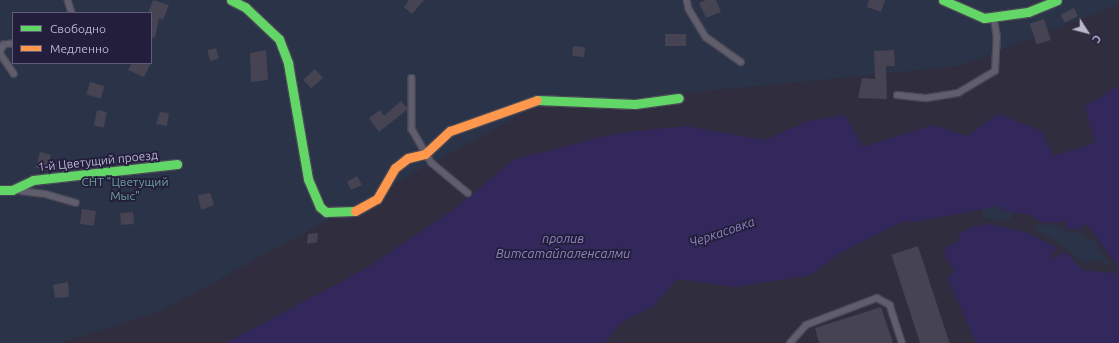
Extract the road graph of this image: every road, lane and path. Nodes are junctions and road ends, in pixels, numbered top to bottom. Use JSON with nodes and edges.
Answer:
{"nodes":[{"id":1,"x":68,"y":0,"type":"edge"},
{"id":2,"x":231,"y":0,"type":"edge"},
{"id":3,"x":687,"y":0,"type":"edge"},
{"id":4,"x":942,"y":0,"type":"edge"},
{"id":5,"x":1057,"y":0,"type":"edge"},
{"id":6,"x":72,"y":12,"type":"edge"},
{"id":7,"x":994,"y":16,"type":"junction"},
{"id":8,"x":12,"y":44,"type":"edge"},
{"id":9,"x":741,"y":62,"type":"dead end"},
{"id":10,"x":14,"y":74,"type":"dead end"},
{"id":11,"x":412,"y":78,"type":"dead end"},
{"id":12,"x":897,"y":96,"type":"dead end"},
{"id":13,"x":680,"y":98,"type":"dead end"},
{"id":14,"x":425,"y":154,"type":"junction"},
{"id":15,"x":177,"y":164,"type":"dead end"},
{"id":16,"x":0,"y":190,"type":"edge"},
{"id":17,"x":12,"y":190,"type":"junction"},
{"id":18,"x":468,"y":193,"type":"dead end"},
{"id":19,"x":76,"y":203,"type":"dead end"},
{"id":20,"x":790,"y":343,"type":"edge"},
{"id":21,"x":902,"y":343,"type":"edge"}],
"edges":[{"from":1,"to":6,"type":"lane"},
{"from":2,"to":14,"type":"street"},
{"from":3,"to":9,"type":"lane"},
{"from":4,"to":7,"type":"street"},
{"from":5,"to":7,"type":"street"},
{"from":7,"to":12,"type":"lane"},
{"from":8,"to":10,"type":"lane"},
{"from":11,"to":14,"type":"lane"},
{"from":13,"to":14,"type":"street"},
{"from":14,"to":18,"type":"lane"},
{"from":15,"to":17,"type":"street","name":"1-й Цветущий проезд"},
{"from":16,"to":17,"type":"street","name":"1-й Цветущий проезд"},
{"from":17,"to":19,"type":"lane"},
{"from":20,"to":21,"type":"lane"}]}
